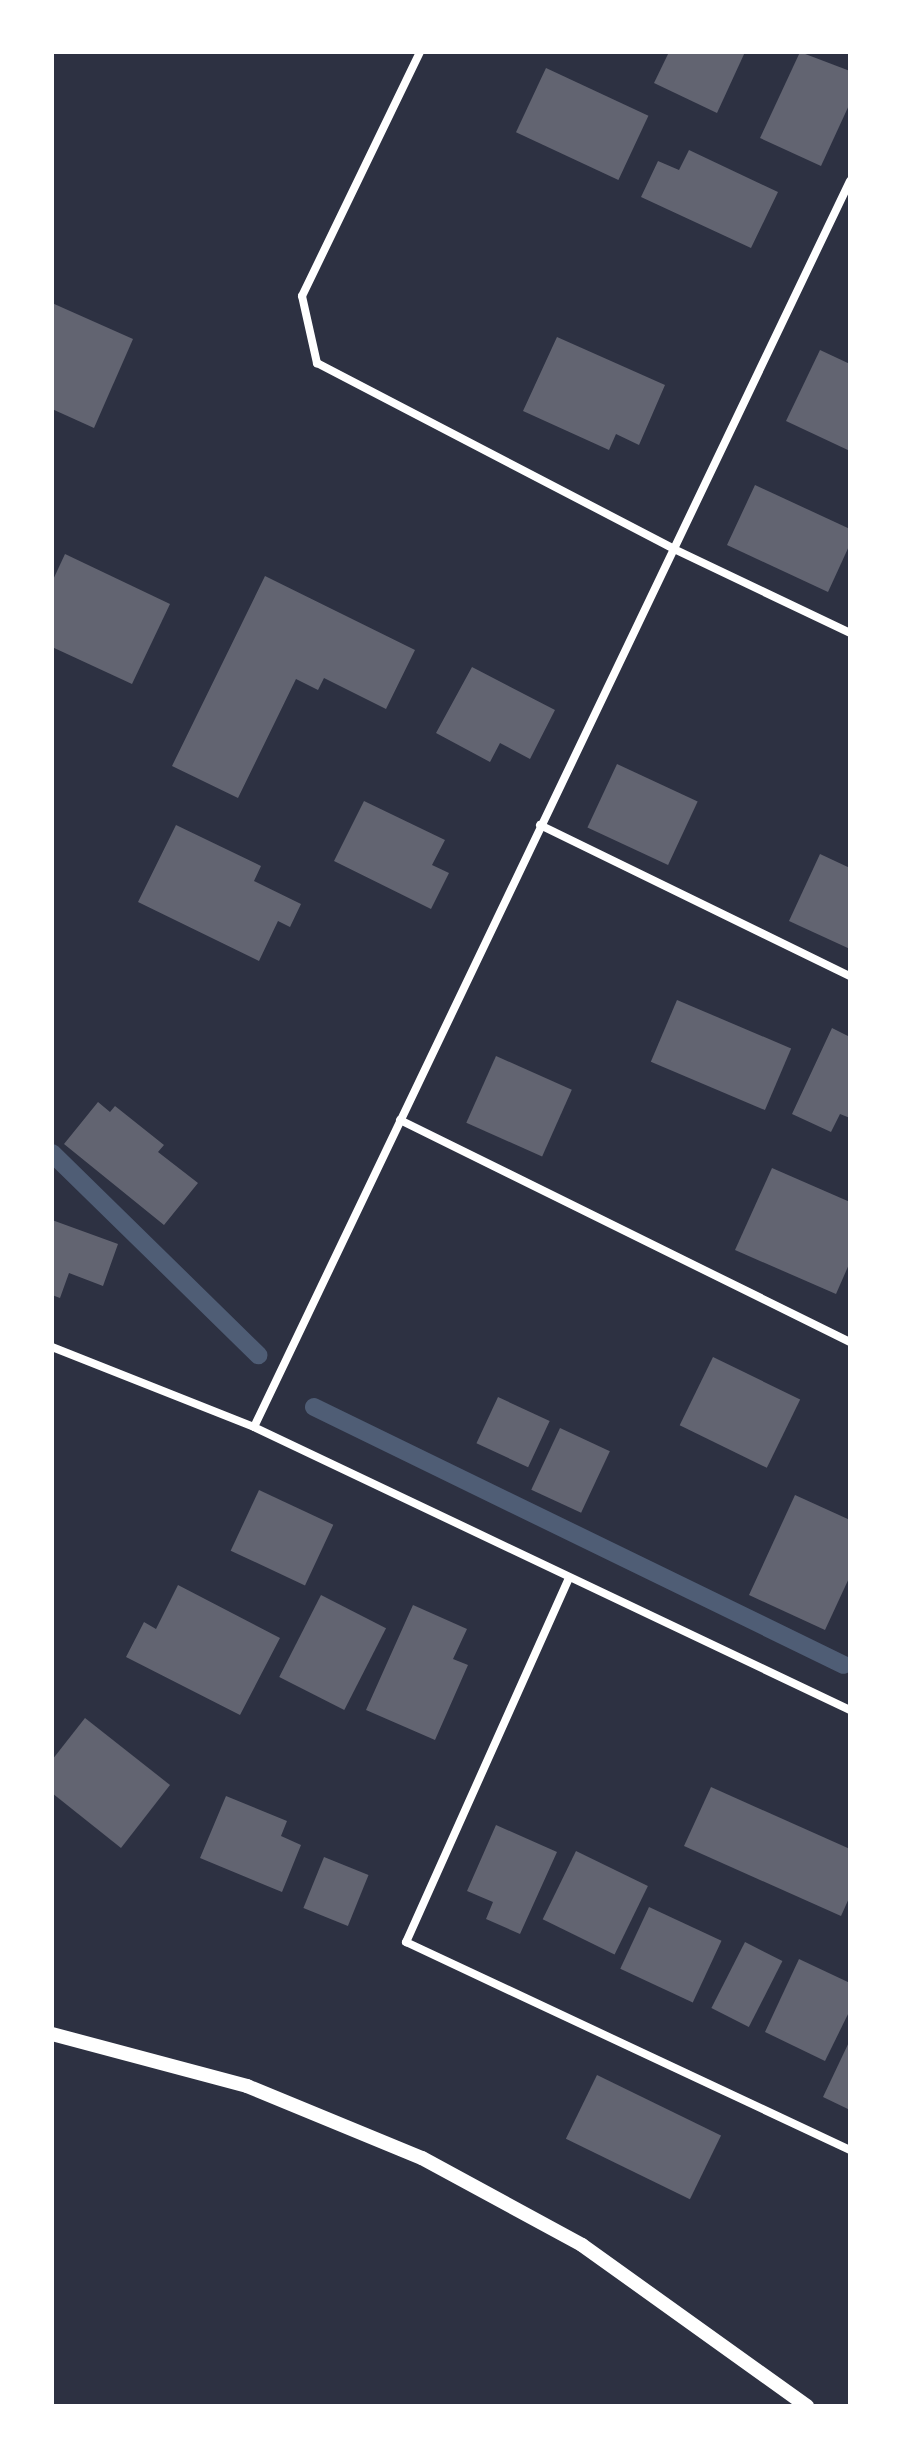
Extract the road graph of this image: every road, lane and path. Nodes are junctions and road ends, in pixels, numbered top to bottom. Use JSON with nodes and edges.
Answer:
{"nodes":[{"id":1,"x":420,"y":52,"type":"edge"},
{"id":2,"x":850,"y":181,"type":"edge"},
{"id":3,"x":674,"y":549,"type":"junction"},
{"id":4,"x":850,"y":633,"type":"edge"},
{"id":5,"x":540,"y":825,"type":"junction"},
{"id":6,"x":850,"y":976,"type":"edge"},
{"id":7,"x":400,"y":1120,"type":"junction"},
{"id":8,"x":850,"y":1342,"type":"edge"},
{"id":9,"x":52,"y":1347,"type":"edge"},
{"id":10,"x":254,"y":1427,"type":"junction"},
{"id":11,"x":569,"y":1578,"type":"junction"},
{"id":12,"x":850,"y":1710,"type":"edge"},
{"id":13,"x":52,"y":2034,"type":"edge"},
{"id":14,"x":850,"y":2150,"type":"edge"},
{"id":15,"x":807,"y":2406,"type":"edge"}],
"edges":[{"from":1,"to":3,"type":"street"},
{"from":2,"to":3,"type":"street"},
{"from":3,"to":4,"type":"street"},
{"from":3,"to":5,"type":"street"},
{"from":5,"to":6,"type":"street"},
{"from":5,"to":7,"type":"street"},
{"from":7,"to":8,"type":"street"},
{"from":7,"to":10,"type":"street"},
{"from":9,"to":10,"type":"street"},
{"from":10,"to":11,"type":"street"},
{"from":11,"to":12,"type":"street"},
{"from":11,"to":14,"type":"street"},
{"from":13,"to":15,"type":"street"}]}
